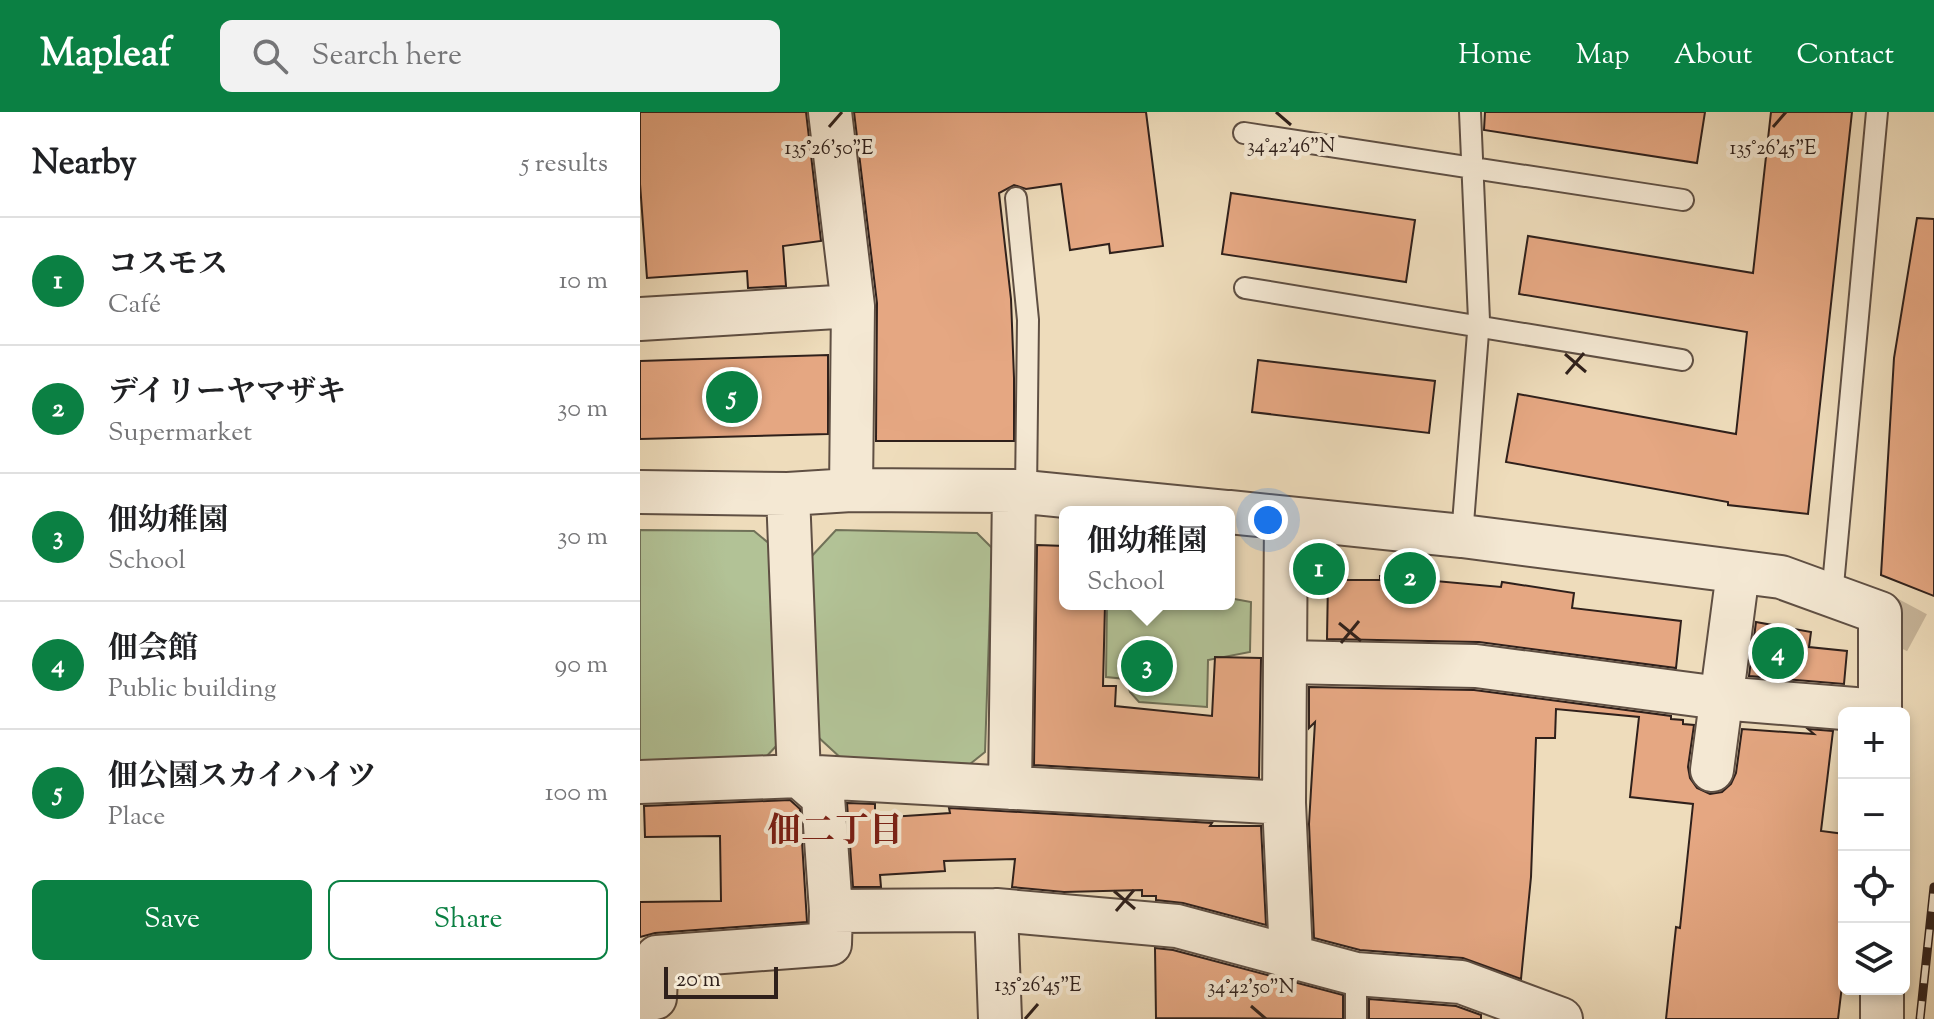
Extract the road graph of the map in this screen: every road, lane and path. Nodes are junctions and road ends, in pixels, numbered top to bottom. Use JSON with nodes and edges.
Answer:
{"nodes":[{"id":1,"x":830,"y":112,"type":"edge"},
{"id":2,"x":1470,"y":112,"type":"edge"},
{"id":3,"x":1877,"y":112,"type":"edge"},
{"id":4,"x":1244,"y":133,"type":"dead end"},
{"id":5,"x":1472,"y":168,"type":"junction"},
{"id":6,"x":1016,"y":198,"type":"dead end"},
{"id":7,"x":1683,"y":200,"type":"dead end"},
{"id":8,"x":1245,"y":288,"type":"dead end"},
{"id":9,"x":853,"y":306,"type":"junction"},
{"id":10,"x":640,"y":319,"type":"edge"},
{"id":11,"x":1478,"y":326,"type":"junction"},
{"id":12,"x":1682,"y":360,"type":"dead end"},
{"id":13,"x":851,"y":490,"type":"junction"},
{"id":14,"x":640,"y":492,"type":"edge"},
{"id":15,"x":1020,"y":492,"type":"junction"},
{"id":16,"x":788,"y":494,"type":"junction"},
{"id":17,"x":1166,"y":506,"type":"edge"},
{"id":18,"x":1235,"y":513,"type":"edge"},
{"id":19,"x":1286,"y":518,"type":"junction"},
{"id":20,"x":1462,"y":536,"type":"junction"},
{"id":21,"x":1738,"y":572,"type":"junction"},
{"id":22,"x":1832,"y":596,"type":"junction"},
{"id":23,"x":1285,"y":662,"type":"junction"},
{"id":24,"x":1720,"y":698,"type":"junction"},
{"id":25,"x":1880,"y":707,"type":"edge"},
{"id":26,"x":1838,"y":708,"type":"edge"},
{"id":27,"x":1712,"y":770,"type":"dead end"},
{"id":28,"x":799,"y":776,"type":"junction"},
{"id":29,"x":640,"y":782,"type":"edge"},
{"id":30,"x":1010,"y":788,"type":"junction"},
{"id":31,"x":1284,"y":803,"type":"junction"},
{"id":32,"x":996,"y":910,"type":"junction"},
{"id":33,"x":831,"y":911,"type":"junction"},
{"id":34,"x":1291,"y":955,"type":"junction"},
{"id":35,"x":1356,"y":974,"type":"junction"},
{"id":36,"x":1882,"y":995,"type":"edge"},
{"id":37,"x":640,"y":1001,"type":"edge"},
{"id":38,"x":1000,"y":1019,"type":"edge"},
{"id":39,"x":1356,"y":1019,"type":"edge"},
{"id":40,"x":1561,"y":1019,"type":"edge"},
{"id":41,"x":1882,"y":1019,"type":"edge"}],
"edges":[{"from":1,"to":9,"type":"street"},
{"from":2,"to":5,"type":"lane"},
{"from":3,"to":22,"type":"lane"},
{"from":4,"to":5,"type":"lane"},
{"from":5,"to":7,"type":"lane"},
{"from":5,"to":11,"type":"lane"},
{"from":6,"to":15,"type":"lane"},
{"from":8,"to":11,"type":"lane"},
{"from":9,"to":10,"type":"street"},
{"from":9,"to":13,"type":"street"},
{"from":11,"to":12,"type":"lane"},
{"from":11,"to":20,"type":"lane"},
{"from":13,"to":15,"type":"street"},
{"from":13,"to":16,"type":"street"},
{"from":14,"to":16,"type":"street"},
{"from":15,"to":17,"type":"street"},
{"from":15,"to":30,"type":"street"},
{"from":16,"to":28,"type":"street"},
{"from":18,"to":19,"type":"street"},
{"from":19,"to":20,"type":"street"},
{"from":19,"to":23,"type":"street"},
{"from":20,"to":21,"type":"street"},
{"from":21,"to":22,"type":"street"},
{"from":21,"to":24,"type":"street"},
{"from":22,"to":25,"type":"street"},
{"from":23,"to":24,"type":"street"},
{"from":23,"to":31,"type":"street"},
{"from":24,"to":26,"type":"street"},
{"from":24,"to":27,"type":"street"},
{"from":28,"to":29,"type":"street"},
{"from":28,"to":30,"type":"street"},
{"from":28,"to":33,"type":"street"},
{"from":30,"to":31,"type":"street"},
{"from":31,"to":34,"type":"street"},
{"from":32,"to":33,"type":"street"},
{"from":32,"to":34,"type":"street"},
{"from":32,"to":38,"type":"street"},
{"from":33,"to":37,"type":"street"},
{"from":34,"to":35,"type":"street"},
{"from":35,"to":39,"type":"lane"},
{"from":35,"to":40,"type":"street"},
{"from":36,"to":41,"type":"street"}]}
